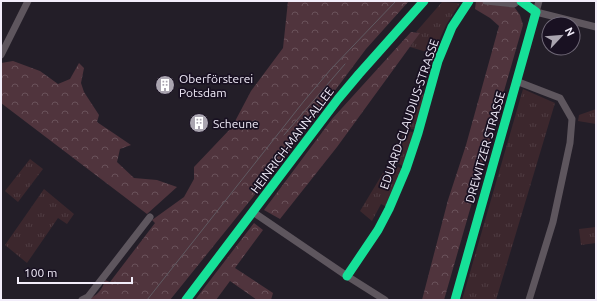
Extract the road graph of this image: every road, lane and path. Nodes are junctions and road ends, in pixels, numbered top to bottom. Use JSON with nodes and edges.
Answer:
{"nodes":[{"id":1,"x":28,"y":1,"type":"edge"},
{"id":2,"x":424,"y":1,"type":"edge"},
{"id":3,"x":469,"y":1,"type":"edge"},
{"id":4,"x":486,"y":1,"type":"edge"},
{"id":5,"x":518,"y":1,"type":"edge"},
{"id":6,"x":521,"y":1,"type":"edge"},
{"id":7,"x":539,"y":1,"type":"edge"},
{"id":8,"x":536,"y":12,"type":"junction"},
{"id":9,"x":596,"y":27,"type":"edge"},
{"id":10,"x":1,"y":55,"type":"edge"},
{"id":11,"x":516,"y":81,"type":"junction"},
{"id":12,"x":253,"y":212,"type":"junction"},
{"id":13,"x":150,"y":217,"type":"dead end"},
{"id":14,"x":347,"y":276,"type":"junction"},
{"id":15,"x":82,"y":300,"type":"edge"},
{"id":16,"x":186,"y":300,"type":"edge"},
{"id":17,"x":385,"y":300,"type":"edge"},
{"id":18,"x":455,"y":300,"type":"edge"},
{"id":19,"x":529,"y":300,"type":"edge"}],
"edges":[{"from":1,"to":10,"type":"street"},
{"from":2,"to":12,"type":"street","name":"HEINRICH-MANN-ALLEE"},
{"from":3,"to":14,"type":"street","name":"EDUARD-CLAUDIUS-STRASSE"},
{"from":4,"to":5,"type":"street"},
{"from":6,"to":8,"type":"street"},
{"from":7,"to":8,"type":"street","name":"DREWITZER STRASSE"},
{"from":8,"to":9,"type":"street"},
{"from":8,"to":11,"type":"street","name":"DREWITZER STRASSE"},
{"from":11,"to":18,"type":"street","name":"DREWITZER STRASSE"},
{"from":11,"to":19,"type":"street"},
{"from":12,"to":14,"type":"street"},
{"from":12,"to":16,"type":"street","name":"HEINRICH-MANN-ALLEE"},
{"from":13,"to":15,"type":"street"},
{"from":14,"to":17,"type":"street"}]}
